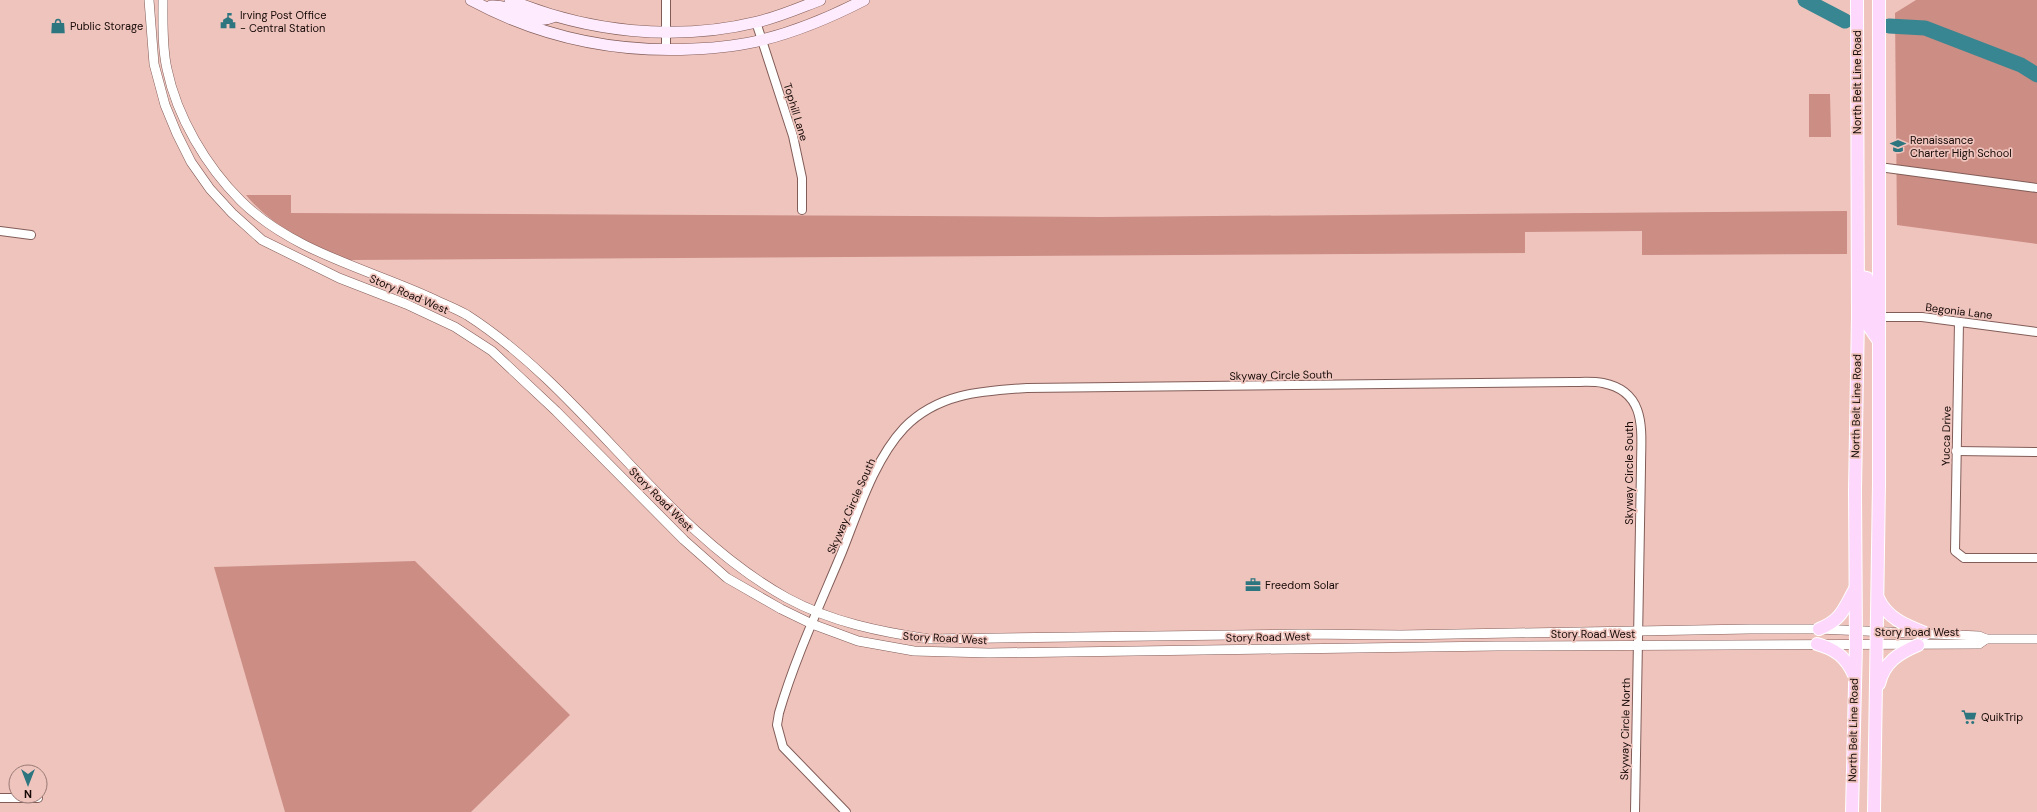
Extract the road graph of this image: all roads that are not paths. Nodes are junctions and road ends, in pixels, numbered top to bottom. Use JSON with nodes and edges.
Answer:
{"nodes":[{"id":1,"x":149,"y":0,"type":"edge"},
{"id":2,"x":163,"y":0,"type":"edge"},
{"id":3,"x":471,"y":0,"type":"edge"},
{"id":4,"x":510,"y":0,"type":"edge"},
{"id":5,"x":666,"y":0,"type":"edge"},
{"id":6,"x":820,"y":0,"type":"edge"},
{"id":7,"x":864,"y":0,"type":"edge"},
{"id":8,"x":1857,"y":0,"type":"edge"},
{"id":9,"x":1879,"y":0,"type":"edge"},
{"id":10,"x":488,"y":9,"type":"junction"},
{"id":11,"x":554,"y":17,"type":"junction"},
{"id":12,"x":756,"y":22,"type":"junction"},
{"id":13,"x":666,"y":33,"type":"junction"},
{"id":14,"x":762,"y":40,"type":"junction"},
{"id":15,"x":666,"y":50,"type":"junction"},
{"id":16,"x":181,"y":111,"type":"junction"},
{"id":17,"x":169,"y":116,"type":"junction"},
{"id":18,"x":1879,"y":168,"type":"junction"},
{"id":19,"x":2037,"y":188,"type":"edge"},
{"id":20,"x":802,"y":210,"type":"dead end"},
{"id":21,"x":0,"y":231,"type":"edge"},
{"id":22,"x":30,"y":236,"type":"dead end"},
{"id":23,"x":301,"y":243,"type":"junction"},
{"id":24,"x":293,"y":257,"type":"junction"},
{"id":25,"x":1858,"y":276,"type":"junction"},
{"id":26,"x":1879,"y":317,"type":"junction"},
{"id":27,"x":1959,"y":322,"type":"junction"},
{"id":28,"x":2037,"y":332,"type":"edge"},
{"id":29,"x":1879,"y":340,"type":"junction"},
{"id":30,"x":1956,"y":450,"type":"junction"},
{"id":31,"x":2037,"y":452,"type":"edge"},
{"id":32,"x":2037,"y":558,"type":"edge"},
{"id":33,"x":1856,"y":588,"type":"junction"},
{"id":34,"x":1878,"y":596,"type":"junction"},
{"id":35,"x":818,"y":611,"type":"junction"},
{"id":36,"x":812,"y":624,"type":"junction"},
{"id":37,"x":1819,"y":630,"type":"junction"},
{"id":38,"x":1856,"y":631,"type":"junction"},
{"id":39,"x":1877,"y":631,"type":"junction"},
{"id":40,"x":1637,"y":632,"type":"junction"},
{"id":41,"x":1925,"y":633,"type":"junction"},
{"id":42,"x":1009,"y":638,"type":"junction"},
{"id":43,"x":1095,"y":638,"type":"junction"},
{"id":44,"x":1986,"y":639,"type":"junction"},
{"id":45,"x":2037,"y":639,"type":"edge"},
{"id":46,"x":1817,"y":644,"type":"junction"},
{"id":47,"x":1856,"y":644,"type":"junction"},
{"id":48,"x":1877,"y":644,"type":"junction"},
{"id":49,"x":1918,"y":645,"type":"junction"},
{"id":50,"x":1638,"y":646,"type":"junction"},
{"id":51,"x":1101,"y":651,"type":"junction"},
{"id":52,"x":1009,"y":652,"type":"junction"},
{"id":53,"x":1854,"y":676,"type":"junction"},
{"id":54,"x":1876,"y":699,"type":"junction"},
{"id":55,"x":846,"y":812,"type":"edge"},
{"id":56,"x":1635,"y":812,"type":"edge"},
{"id":57,"x":1852,"y":812,"type":"edge"},
{"id":58,"x":1874,"y":812,"type":"edge"}],
"edges":[{"from":1,"to":17,"type":"street","name":"Story Road West"},
{"from":2,"to":16,"type":"street","name":"Story Road West"},
{"from":3,"to":10,"type":"main road"},
{"from":4,"to":11,"type":"main road"},
{"from":5,"to":13,"type":"street"},
{"from":6,"to":12,"type":"main road"},
{"from":7,"to":14,"type":"main road"},
{"from":8,"to":25,"type":"main road","name":"North Belt Line Road"},
{"from":9,"to":18,"type":"main road","name":"North Belt Line Road"},
{"from":10,"to":11,"type":"main road"},
{"from":10,"to":15,"type":"main road"},
{"from":11,"to":13,"type":"main road"},
{"from":12,"to":13,"type":"main road"},
{"from":12,"to":14,"type":"street","name":"Tophill Lane"},
{"from":13,"to":15,"type":"street"},
{"from":14,"to":15,"type":"main road"},
{"from":14,"to":20,"type":"street","name":"Tophill Lane"},
{"from":16,"to":17,"type":"street"},
{"from":16,"to":23,"type":"street","name":"Story Road West"},
{"from":17,"to":24,"type":"street","name":"Story Road West"},
{"from":18,"to":19,"type":"street"},
{"from":18,"to":26,"type":"main road","name":"North Belt Line Road"},
{"from":21,"to":22,"type":"street"},
{"from":23,"to":24,"type":"street"},
{"from":23,"to":35,"type":"street","name":"Story Road West"},
{"from":24,"to":36,"type":"street","name":"Story Road West"},
{"from":25,"to":29,"type":"main road"},
{"from":25,"to":33,"type":"main road","name":"North Belt Line Road"},
{"from":26,"to":27,"type":"street","name":"Begonia Lane"},
{"from":26,"to":29,"type":"main road","name":"North Belt Line Road"},
{"from":27,"to":28,"type":"street","name":"Begonia Lane"},
{"from":27,"to":30,"type":"street","name":"Yucca Drive"},
{"from":29,"to":34,"type":"main road","name":"North Belt Line Road"},
{"from":30,"to":31,"type":"street"},
{"from":30,"to":32,"type":"street","name":"Yucca Drive"},
{"from":33,"to":37,"type":"main road"},
{"from":33,"to":38,"type":"main road","name":"North Belt Line Road"},
{"from":34,"to":39,"type":"main road","name":"North Belt Line Road"},
{"from":34,"to":41,"type":"main road"},
{"from":35,"to":36,"type":"street","name":"Skyway Circle South"},
{"from":35,"to":40,"type":"street","name":"Skyway Circle South"},
{"from":35,"to":42,"type":"street","name":"Story Road West"},
{"from":36,"to":52,"type":"street","name":"Story Road West"},
{"from":36,"to":55,"type":"street"},
{"from":37,"to":38,"type":"street","name":"Story Road West"},
{"from":37,"to":40,"type":"street","name":"Story Road West"},
{"from":38,"to":39,"type":"street","name":"Story Road West"},
{"from":38,"to":47,"type":"main road","name":"North Belt Line Road"},
{"from":39,"to":41,"type":"street","name":"Story Road West"},
{"from":39,"to":48,"type":"main road","name":"North Belt Line Road"},
{"from":40,"to":43,"type":"street","name":"Story Road West"},
{"from":40,"to":50,"type":"street","name":"Skyway Circle South"},
{"from":41,"to":44,"type":"street","name":"Story Road West"},
{"from":42,"to":43,"type":"street","name":"Story Road West"},
{"from":42,"to":52,"type":"street"},
{"from":43,"to":51,"type":"street"},
{"from":44,"to":45,"type":"street","name":"Story Road West"},
{"from":44,"to":49,"type":"street","name":"Story Road West"},
{"from":46,"to":47,"type":"street","name":"Story Road West"},
{"from":46,"to":50,"type":"street","name":"Story Road West"},
{"from":46,"to":53,"type":"main road"},
{"from":47,"to":48,"type":"street","name":"Story Road West"},
{"from":47,"to":53,"type":"main road","name":"North Belt Line Road"},
{"from":48,"to":49,"type":"street","name":"Story Road West"},
{"from":48,"to":54,"type":"main road","name":"North Belt Line Road"},
{"from":49,"to":54,"type":"main road"},
{"from":50,"to":51,"type":"street","name":"Story Road West"},
{"from":50,"to":56,"type":"street","name":"Skyway Circle North"},
{"from":51,"to":52,"type":"street","name":"Story Road West"},
{"from":53,"to":57,"type":"main road","name":"North Belt Line Road"},
{"from":54,"to":58,"type":"main road","name":"North Belt Line Road"}]}
